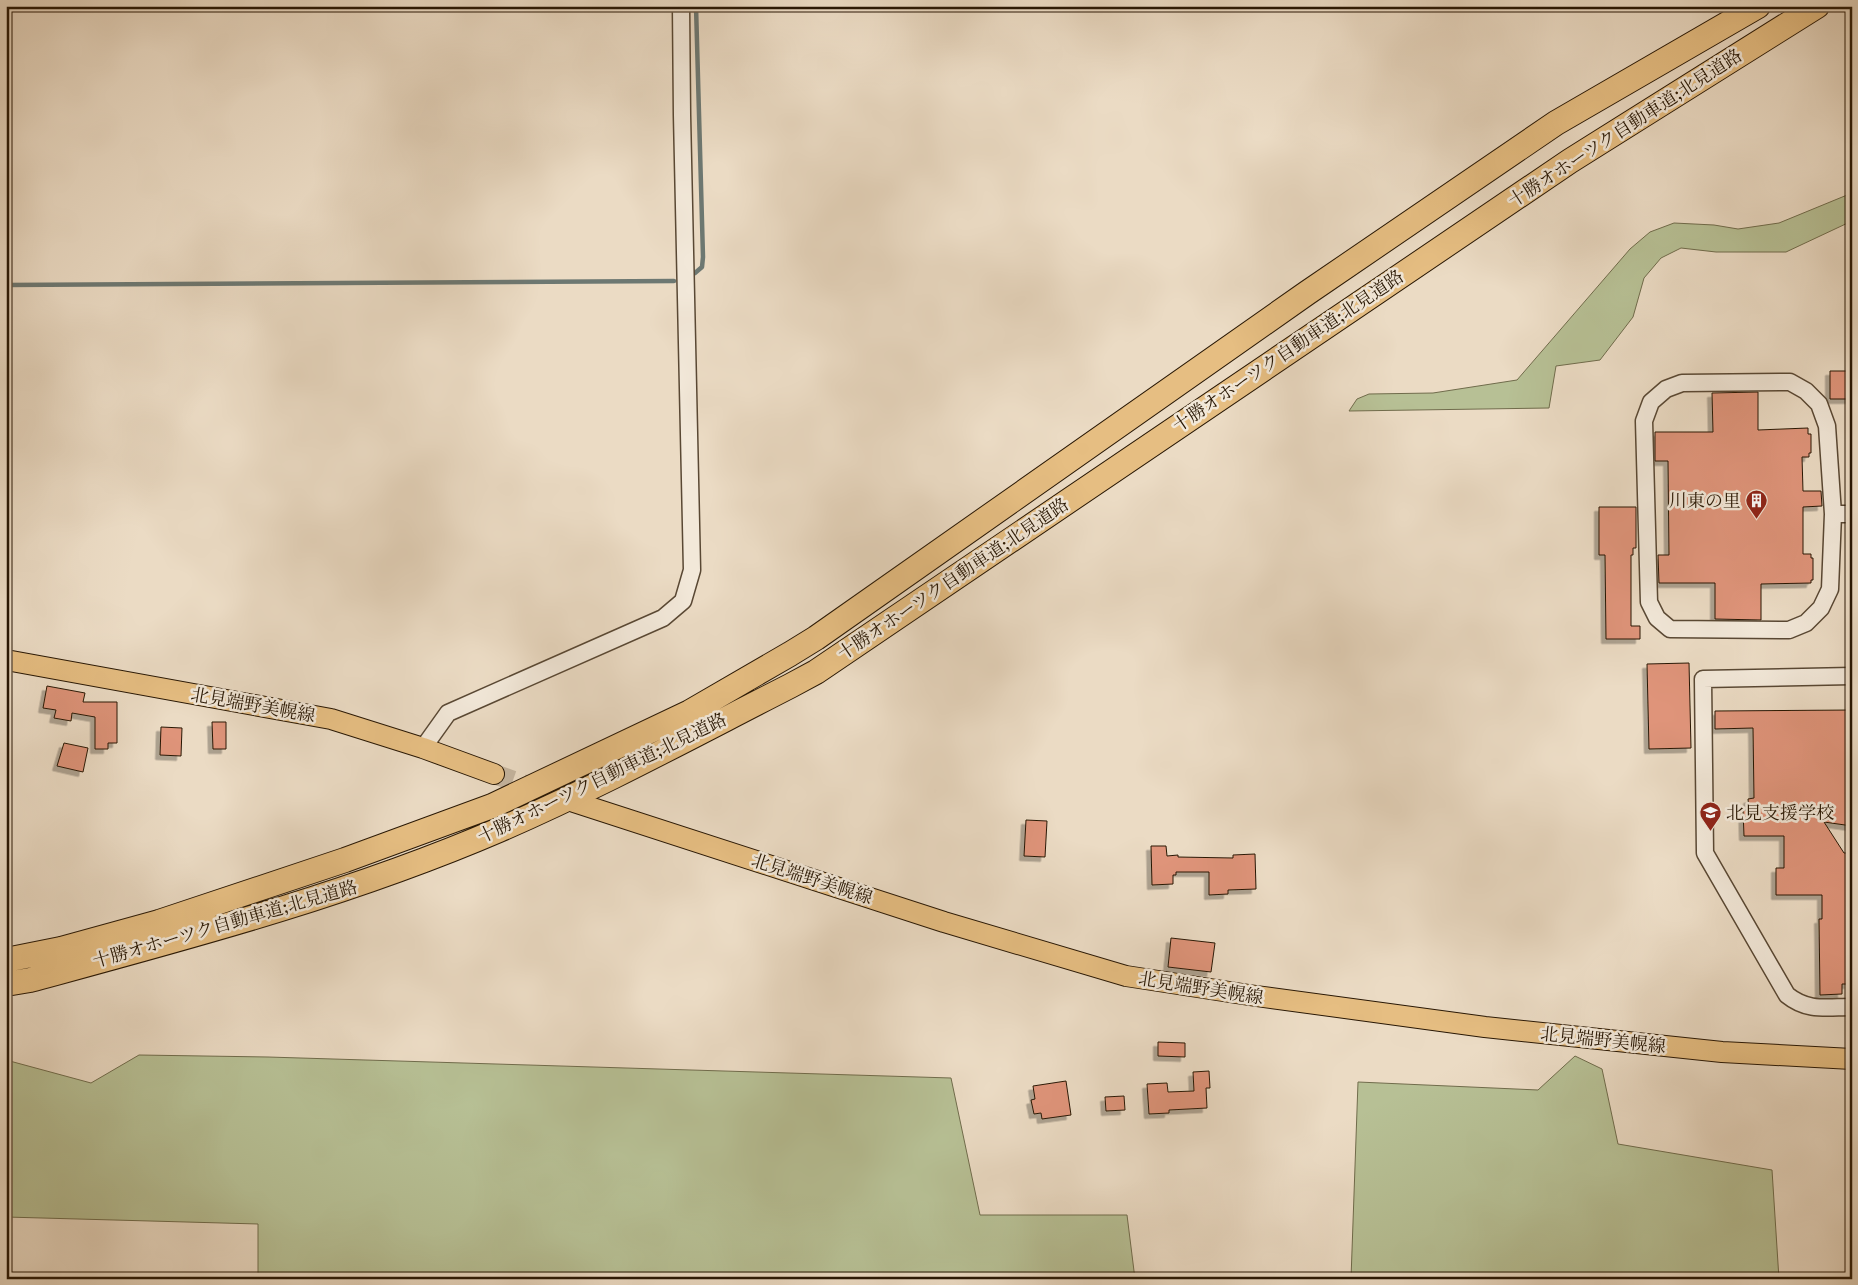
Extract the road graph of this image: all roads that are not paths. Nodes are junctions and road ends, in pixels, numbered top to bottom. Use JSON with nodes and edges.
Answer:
{"nodes":[{"id":1,"x":681,"y":6,"type":"edge"},
{"id":2,"x":1758,"y":6,"type":"edge"},
{"id":3,"x":1817,"y":6,"type":"edge"},
{"id":4,"x":1833,"y":514,"type":"junction"},
{"id":5,"x":1852,"y":514,"type":"edge"},
{"id":6,"x":6,"y":660,"type":"edge"},
{"id":7,"x":1852,"y":676,"type":"edge"},
{"id":8,"x":423,"y":748,"type":"junction"},
{"id":9,"x":494,"y":774,"type":"tunnel mouth"},
{"id":10,"x":574,"y":802,"type":"tunnel mouth"},
{"id":11,"x":234,"y":924,"type":"junction"},
{"id":12,"x":61,"y":949,"type":"junction"},
{"id":13,"x":6,"y":953,"type":"edge"},
{"id":14,"x":6,"y":960,"type":"edge"},
{"id":15,"x":6,"y":984,"type":"edge"},
{"id":16,"x":6,"y":999,"type":"edge"},
{"id":17,"x":1852,"y":1007,"type":"edge"},
{"id":18,"x":1852,"y":1059,"type":"edge"}],
"edges":[{"from":1,"to":8,"type":"street"},
{"from":2,"to":12,"type":"highway","name":"十勝オホーツク自動車道;北見道路"},
{"from":3,"to":11,"type":"highway","name":"十勝オホーツク自動車道;北見道路"},
{"from":4,"to":4,"type":"street"},
{"from":4,"to":5,"type":"street"},
{"from":6,"to":8,"type":"main road","name":"北見端野美幌線"},
{"from":7,"to":17,"type":"street"},
{"from":8,"to":9,"type":"main road","name":"北見端野美幌線"},
{"from":10,"to":18,"type":"main road","name":"北見端野美幌線"},
{"from":11,"to":15,"type":"highway","name":"十勝オホーツク自動車道;北見道路"},
{"from":11,"to":16,"type":"highway"},
{"from":12,"to":13,"type":"highway"},
{"from":12,"to":14,"type":"highway","name":"十勝オホーツク自動車道;北見道路"}]}
